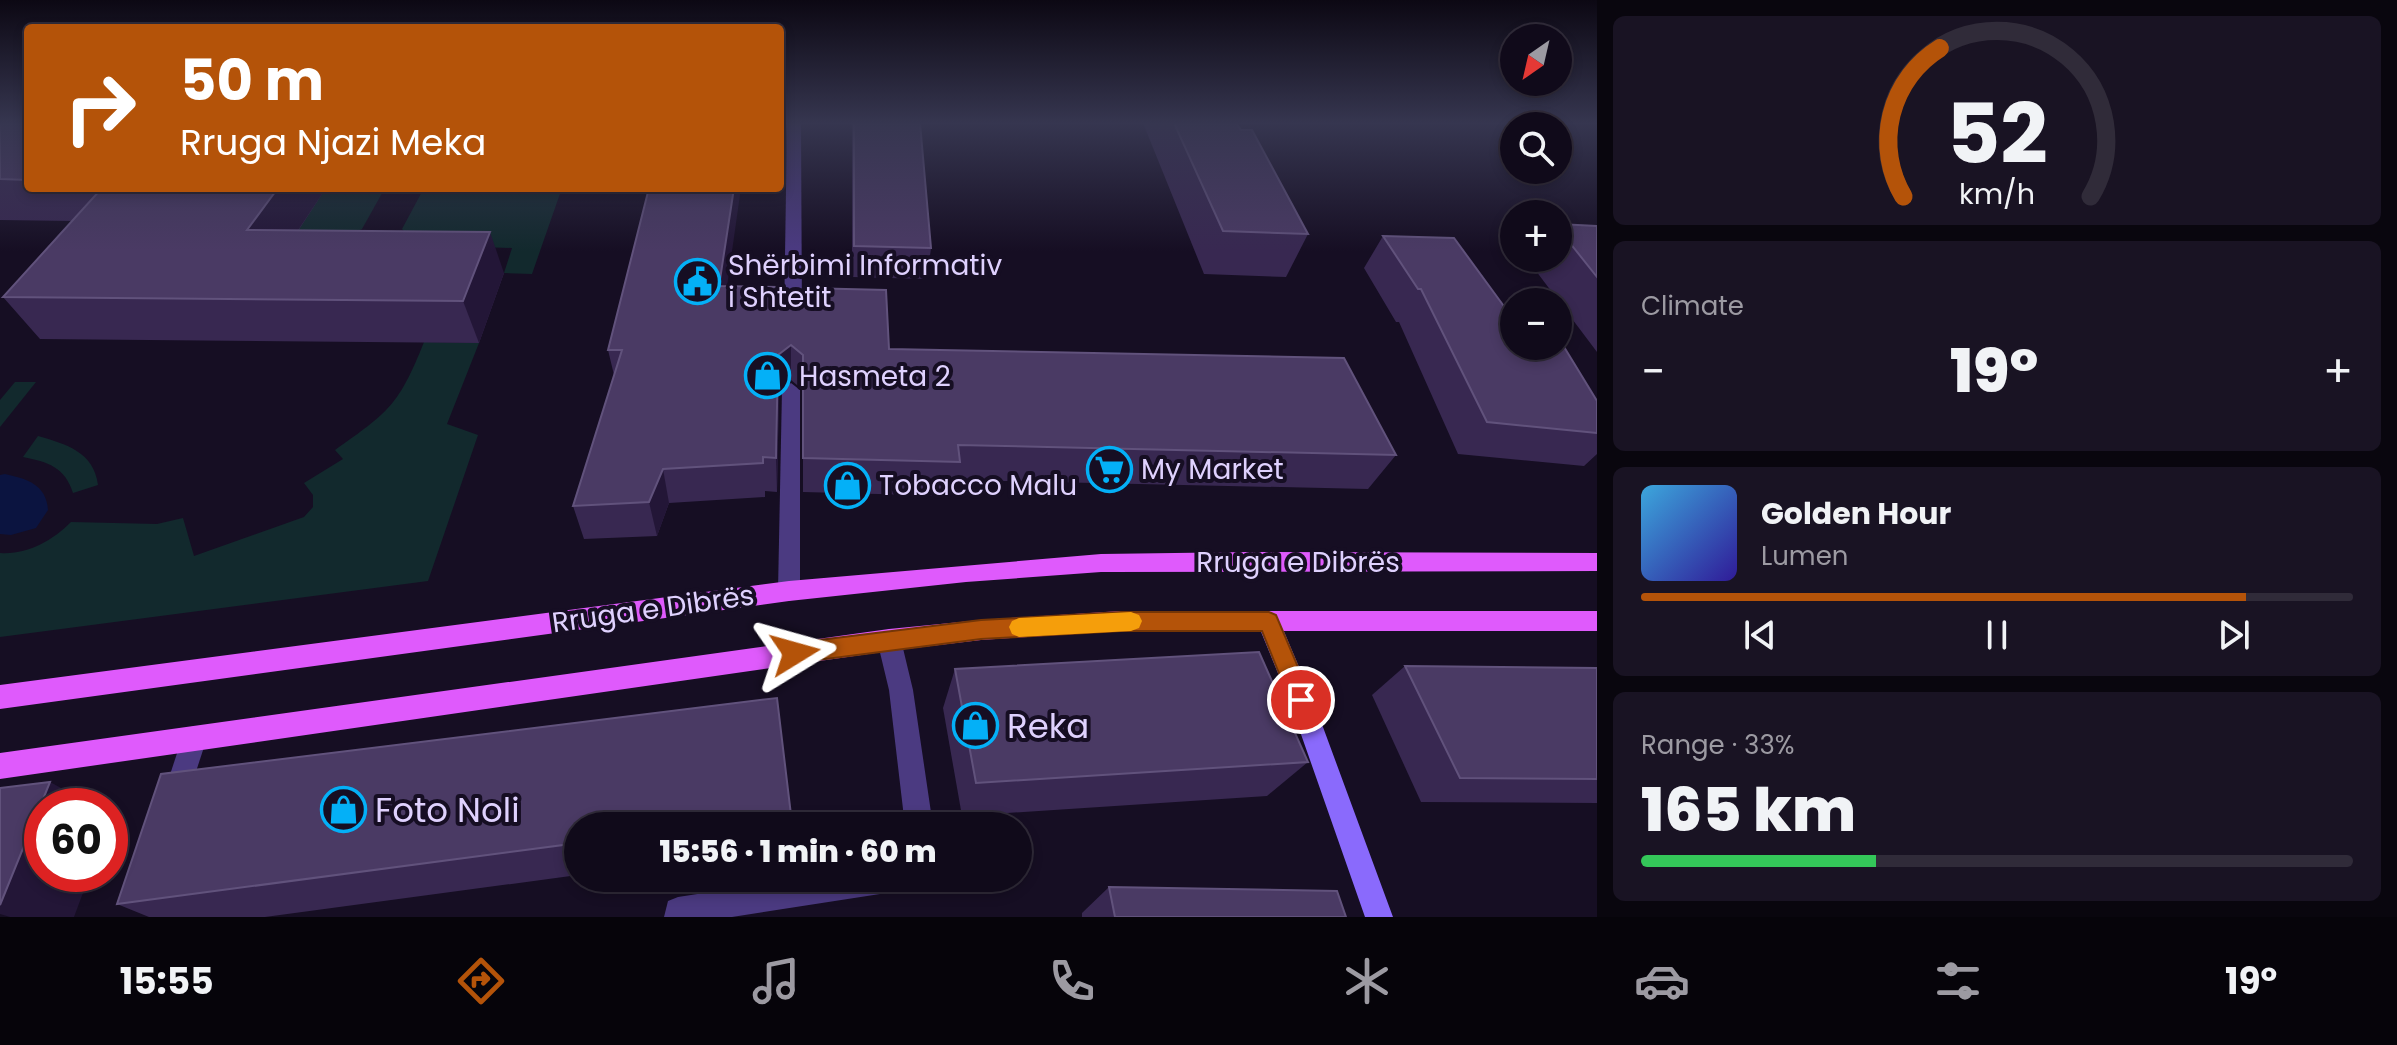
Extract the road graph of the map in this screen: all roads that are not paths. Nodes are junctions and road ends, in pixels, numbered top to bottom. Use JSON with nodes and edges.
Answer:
{"nodes":[{"id":1,"x":794,"y":166,"type":"edge"},
{"id":2,"x":793,"y":323,"type":"edge"},
{"id":3,"x":791,"y":390,"type":"dead end"},
{"id":4,"x":1597,"y":562,"type":"edge"},
{"id":5,"x":789,"y":591,"type":"junction"},
{"id":6,"x":1597,"y":621,"type":"edge"},
{"id":7,"x":1269,"y":622,"type":"junction"},
{"id":8,"x":889,"y":640,"type":"junction"},
{"id":9,"x":0,"y":697,"type":"edge"},
{"id":10,"x":194,"y":738,"type":"junction"},
{"id":11,"x":0,"y":766,"type":"edge"},
{"id":12,"x":917,"y":812,"type":"edge"},
{"id":13,"x":166,"y":828,"type":"edge"},
{"id":14,"x":802,"y":892,"type":"edge"},
{"id":15,"x":678,"y":917,"type":"edge"},
{"id":16,"x":1379,"y":917,"type":"edge"}],
"edges":[{"from":1,"to":2,"type":"street"},
{"from":3,"to":5,"type":"street"},
{"from":4,"to":5,"type":"main road","name":"Rruga e Dibrës"},
{"from":5,"to":9,"type":"main road","name":"Rruga e Dibrës"},
{"from":6,"to":7,"type":"main road"},
{"from":7,"to":8,"type":"main road"},
{"from":7,"to":16,"type":"main road"},
{"from":8,"to":10,"type":"main road"},
{"from":8,"to":12,"type":"street"},
{"from":10,"to":11,"type":"main road"},
{"from":10,"to":13,"type":"street"},
{"from":14,"to":15,"type":"street"}]}
